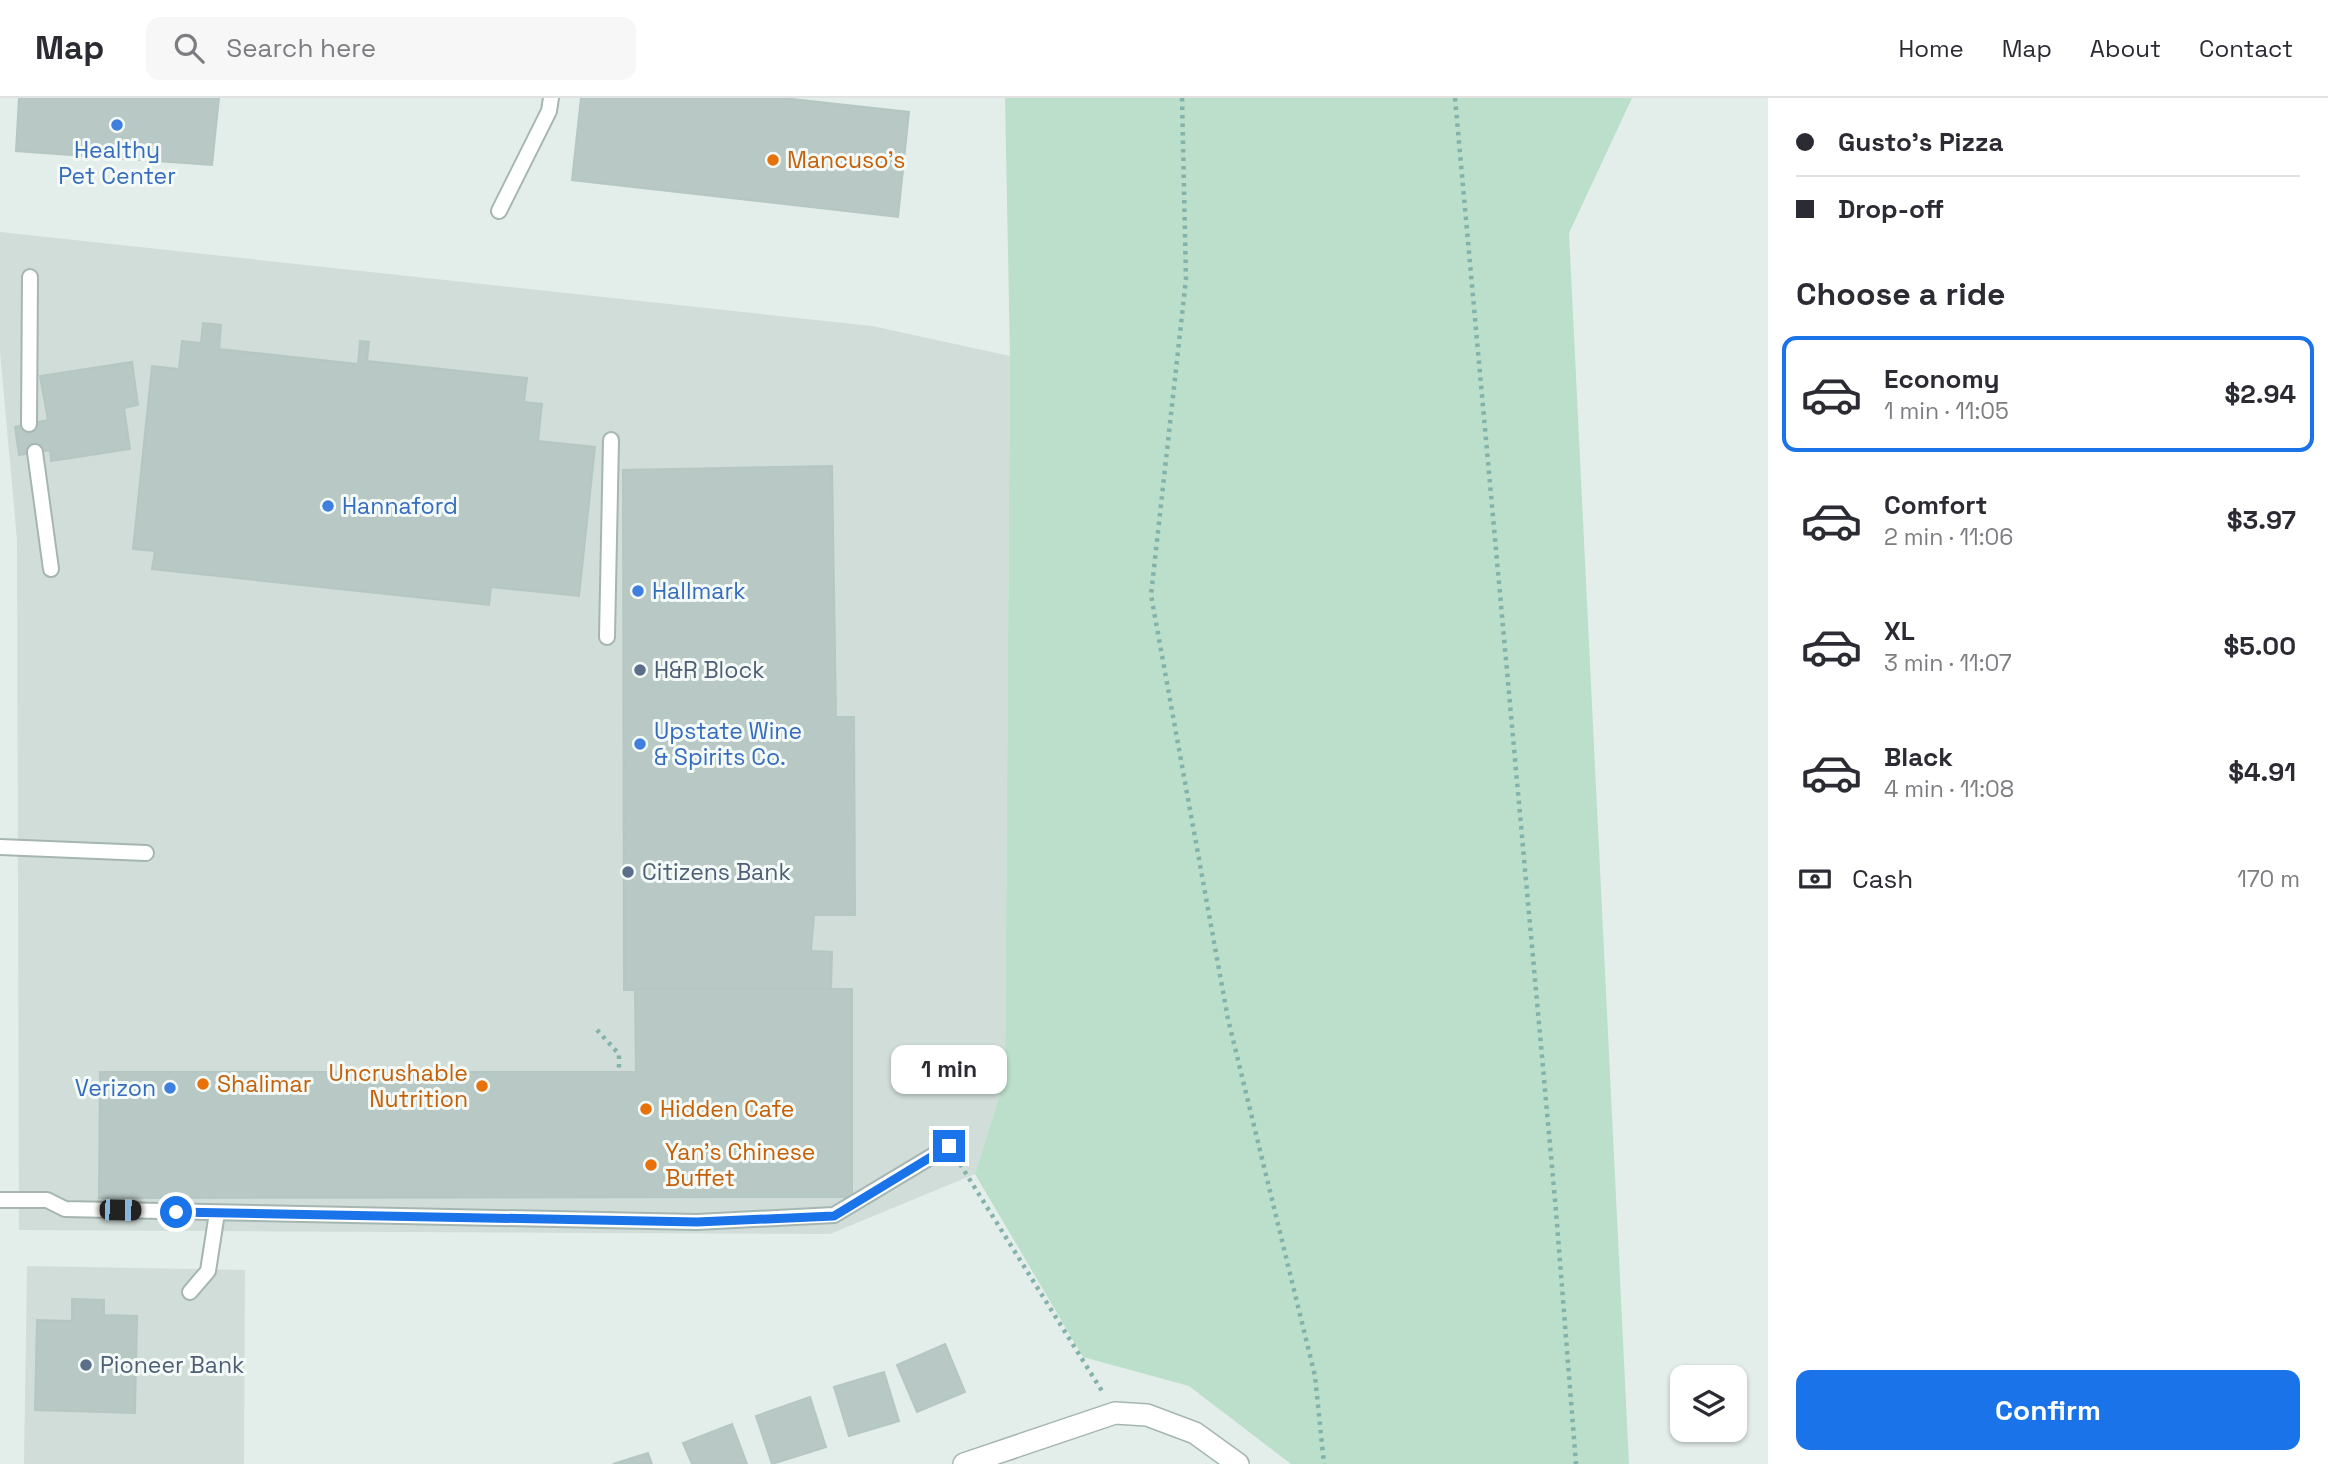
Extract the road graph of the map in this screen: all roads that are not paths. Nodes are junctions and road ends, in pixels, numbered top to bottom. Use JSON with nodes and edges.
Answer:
{"nodes":[{"id":1,"x":551,"y":98,"type":"edge"},
{"id":2,"x":499,"y":211,"type":"dead end"},
{"id":3,"x":30,"y":277,"type":"dead end"},
{"id":4,"x":29,"y":424,"type":"dead end"},
{"id":5,"x":611,"y":440,"type":"dead end"},
{"id":6,"x":35,"y":452,"type":"dead end"},
{"id":7,"x":51,"y":569,"type":"dead end"},
{"id":8,"x":607,"y":637,"type":"dead end"},
{"id":9,"x":0,"y":847,"type":"edge"},
{"id":10,"x":146,"y":853,"type":"dead end"},
{"id":11,"x":949,"y":1146,"type":"road end"},
{"id":12,"x":0,"y":1200,"type":"edge"},
{"id":13,"x":217,"y":1213,"type":"junction"},
{"id":14,"x":190,"y":1292,"type":"dead end"},
{"id":15,"x":964,"y":1464,"type":"edge"},
{"id":16,"x":1238,"y":1464,"type":"edge"}],
"edges":[{"from":1,"to":2,"type":"lane"},
{"from":3,"to":4,"type":"lane"},
{"from":5,"to":8,"type":"lane"},
{"from":6,"to":7,"type":"lane"},
{"from":9,"to":10,"type":"lane"},
{"from":11,"to":13,"type":"lane"},
{"from":12,"to":13,"type":"lane"},
{"from":13,"to":14,"type":"lane"},
{"from":15,"to":16,"type":"street"}]}
